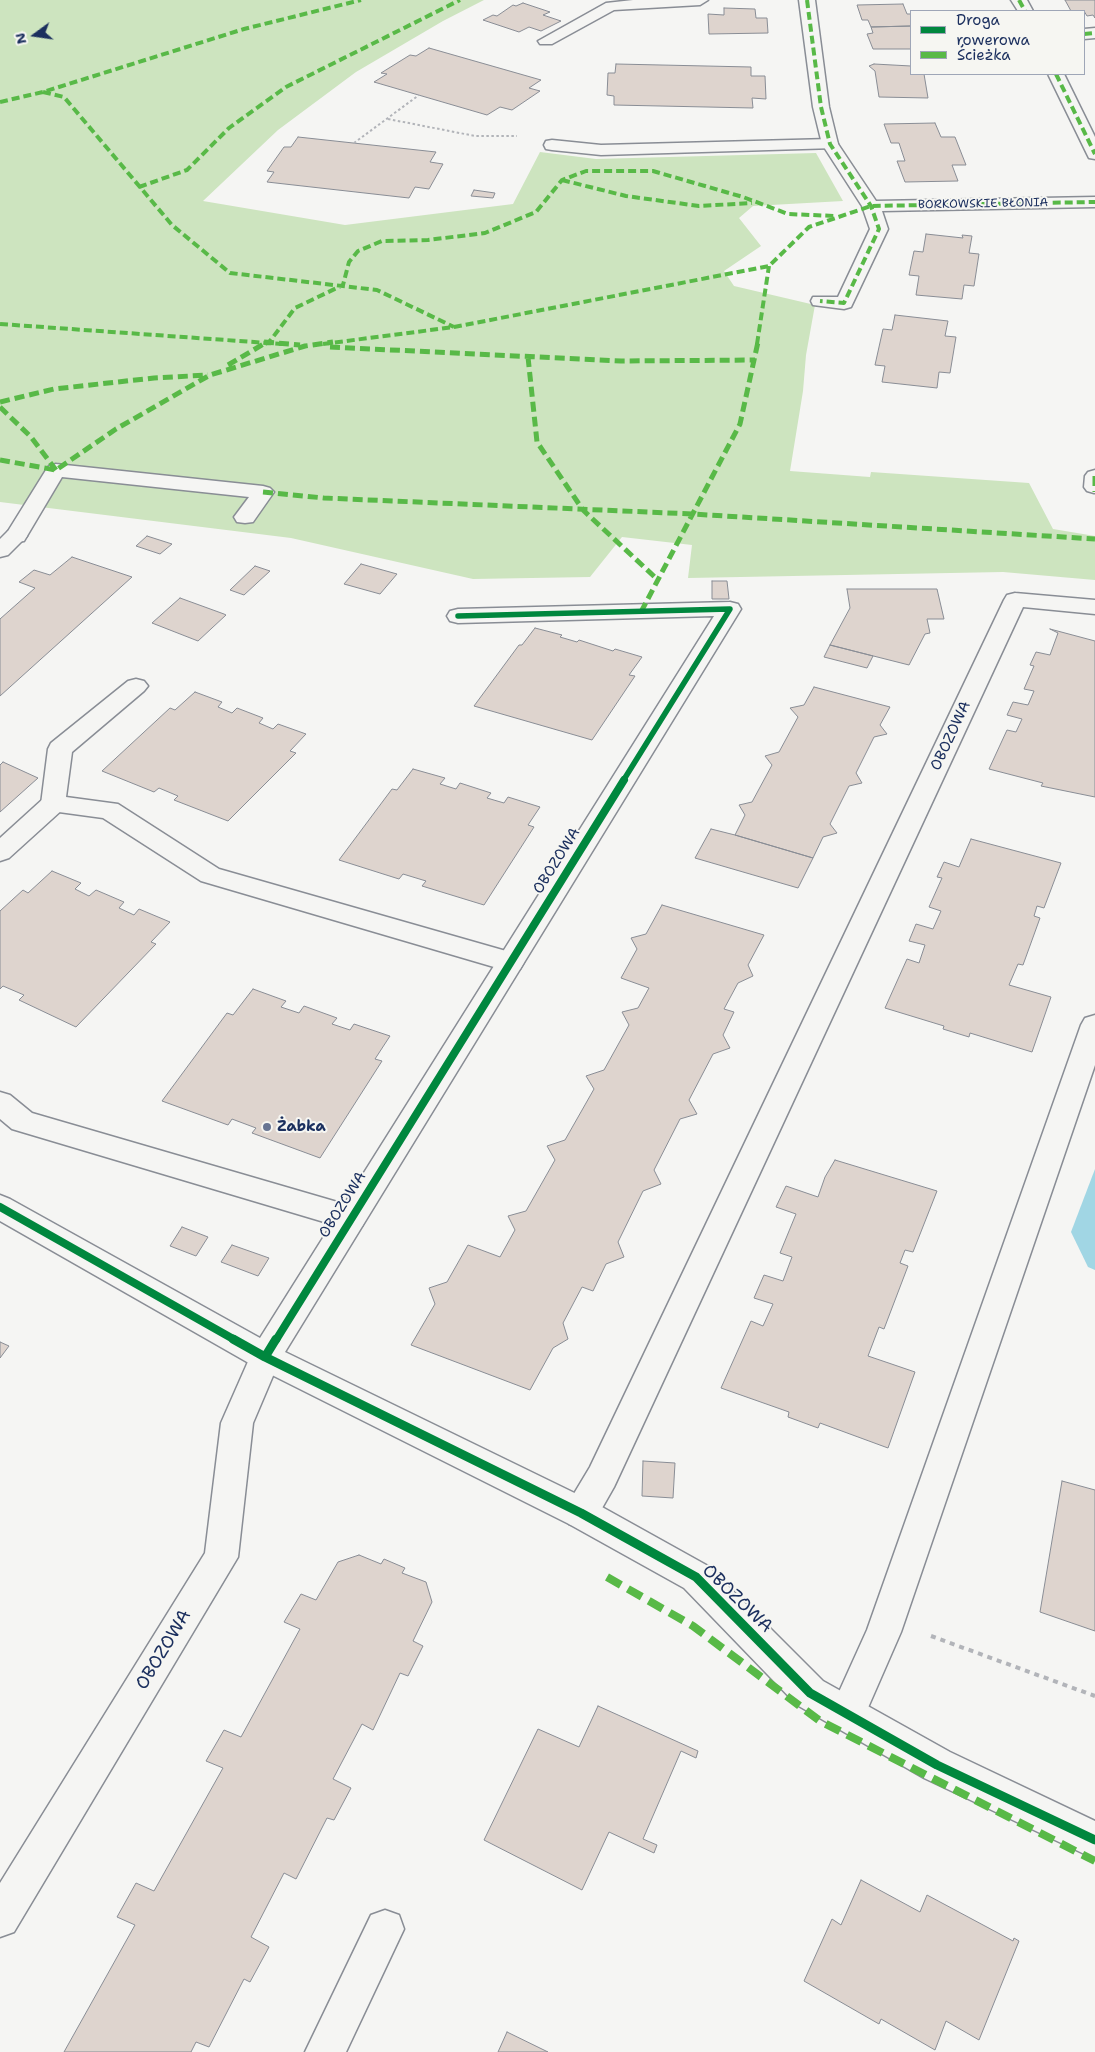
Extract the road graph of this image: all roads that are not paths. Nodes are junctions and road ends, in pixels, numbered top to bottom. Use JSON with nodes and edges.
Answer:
{"nodes":[{"id":1,"x":700,"y":0,"type":"edge"},
{"id":2,"x":807,"y":0,"type":"edge"},
{"id":3,"x":546,"y":41,"type":"dead end"},
{"id":4,"x":1056,"y":75,"type":"edge"},
{"id":5,"x":631,"y":132,"type":"dead end"},
{"id":6,"x":830,"y":144,"type":"junction"},
{"id":7,"x":552,"y":145,"type":"dead end"},
{"id":8,"x":633,"y":150,"type":"junction"},
{"id":9,"x":1095,"y":154,"type":"edge"},
{"id":10,"x":1095,"y":202,"type":"edge"},
{"id":11,"x":871,"y":206,"type":"junction"},
{"id":12,"x":820,"y":301,"type":"dead end"},
{"id":13,"x":245,"y":517,"type":"dead end"},
{"id":14,"x":0,"y":550,"type":"edge"},
{"id":15,"x":1095,"y":607,"type":"edge"},
{"id":16,"x":458,"y":616,"type":"dead end"},
{"id":17,"x":136,"y":686,"type":"dead end"},
{"id":18,"x":53,"y":804,"type":"junction"},
{"id":19,"x":0,"y":852,"type":"edge"},
{"id":20,"x":511,"y":962,"type":"junction"},
{"id":21,"x":1095,"y":1025,"type":"edge"},
{"id":22,"x":0,"y":1103,"type":"edge"},
{"id":23,"x":0,"y":1207,"type":"edge"},
{"id":24,"x":351,"y":1218,"type":"junction"},
{"id":25,"x":265,"y":1357,"type":"junction"},
{"id":26,"x":580,"y":1513,"type":"junction"},
{"id":27,"x":847,"y":1714,"type":"junction"},
{"id":28,"x":1095,"y":1840,"type":"edge"},
{"id":29,"x":0,"y":1918,"type":"edge"},
{"id":30,"x":385,"y":1929,"type":"dead end"},
{"id":31,"x":326,"y":2052,"type":"edge"}],
"edges":[{"from":1,"to":3,"type":"street"},
{"from":2,"to":6,"type":"street"},
{"from":4,"to":9,"type":"street"},
{"from":5,"to":8,"type":"street"},
{"from":6,"to":8,"type":"street"},
{"from":6,"to":11,"type":"street"},
{"from":7,"to":8,"type":"street"},
{"from":10,"to":11,"type":"street","name":"BORKOWSKIE BŁONIA"},
{"from":11,"to":12,"type":"street"},
{"from":13,"to":14,"type":"street"},
{"from":15,"to":26,"type":"street","name":"OBOZOWA"},
{"from":16,"to":20,"type":"street","name":"OBOZOWA"},
{"from":17,"to":18,"type":"street"},
{"from":18,"to":19,"type":"street"},
{"from":18,"to":20,"type":"street"},
{"from":20,"to":24,"type":"street","name":"OBOZOWA"},
{"from":21,"to":27,"type":"street"},
{"from":22,"to":24,"type":"street"},
{"from":23,"to":25,"type":"street","name":"OBOZOWA"},
{"from":24,"to":25,"type":"street","name":"OBOZOWA"},
{"from":25,"to":26,"type":"street","name":"OBOZOWA"},
{"from":25,"to":29,"type":"street","name":"OBOZOWA"},
{"from":26,"to":27,"type":"street","name":"OBOZOWA"},
{"from":27,"to":28,"type":"street","name":"OBOZOWA"},
{"from":30,"to":31,"type":"street"}]}
